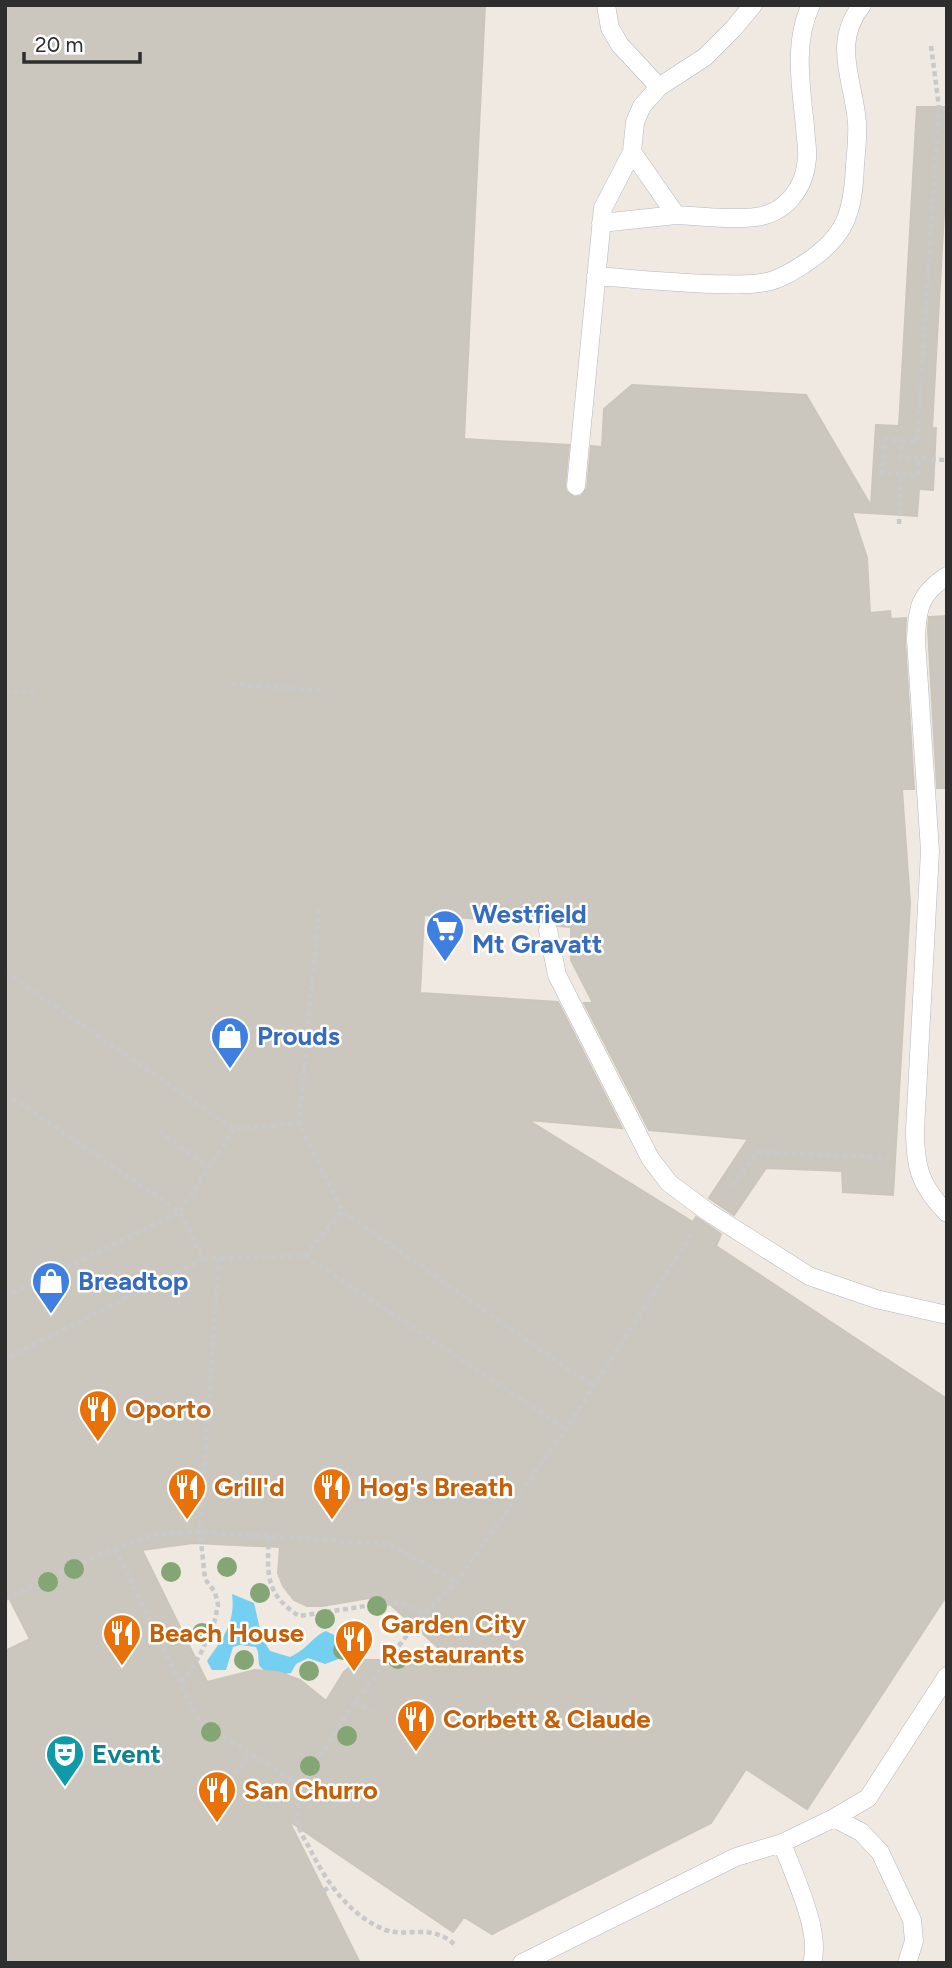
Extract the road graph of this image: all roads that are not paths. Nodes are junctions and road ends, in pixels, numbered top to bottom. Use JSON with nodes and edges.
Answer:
{"nodes":[{"id":1,"x":606,"y":5,"type":"edge"},
{"id":2,"x":753,"y":5,"type":"edge"},
{"id":3,"x":811,"y":5,"type":"edge"},
{"id":4,"x":862,"y":5,"type":"edge"},
{"id":5,"x":659,"y":87,"type":"junction"},
{"id":6,"x":632,"y":152,"type":"junction"},
{"id":7,"x":676,"y":215,"type":"junction"},
{"id":8,"x":601,"y":223,"type":"junction"},
{"id":9,"x":596,"y":276,"type":"junction"},
{"id":10,"x":576,"y":486,"type":"dead end"},
{"id":11,"x":947,"y":576,"type":"edge"},
{"id":12,"x":548,"y":930,"type":"dead end"},
{"id":13,"x":947,"y":1213,"type":"edge"},
{"id":14,"x":947,"y":1315,"type":"edge"},
{"id":15,"x":947,"y":1676,"type":"edge"},
{"id":16,"x":834,"y":1818,"type":"junction"},
{"id":17,"x":782,"y":1843,"type":"junction"},
{"id":18,"x":522,"y":1963,"type":"edge"},
{"id":19,"x":813,"y":1963,"type":"edge"},
{"id":20,"x":908,"y":1963,"type":"edge"}],
"edges":[{"from":1,"to":5,"type":"lane"},
{"from":2,"to":5,"type":"lane"},
{"from":3,"to":7,"type":"lane"},
{"from":4,"to":9,"type":"lane"},
{"from":5,"to":6,"type":"lane"},
{"from":6,"to":7,"type":"lane"},
{"from":6,"to":8,"type":"lane"},
{"from":7,"to":8,"type":"lane"},
{"from":8,"to":9,"type":"lane"},
{"from":9,"to":10,"type":"lane"},
{"from":11,"to":13,"type":"lane"},
{"from":12,"to":14,"type":"lane"},
{"from":15,"to":16,"type":"lane"},
{"from":16,"to":17,"type":"lane"},
{"from":16,"to":20,"type":"lane"},
{"from":17,"to":18,"type":"lane"},
{"from":17,"to":19,"type":"lane"}]}
